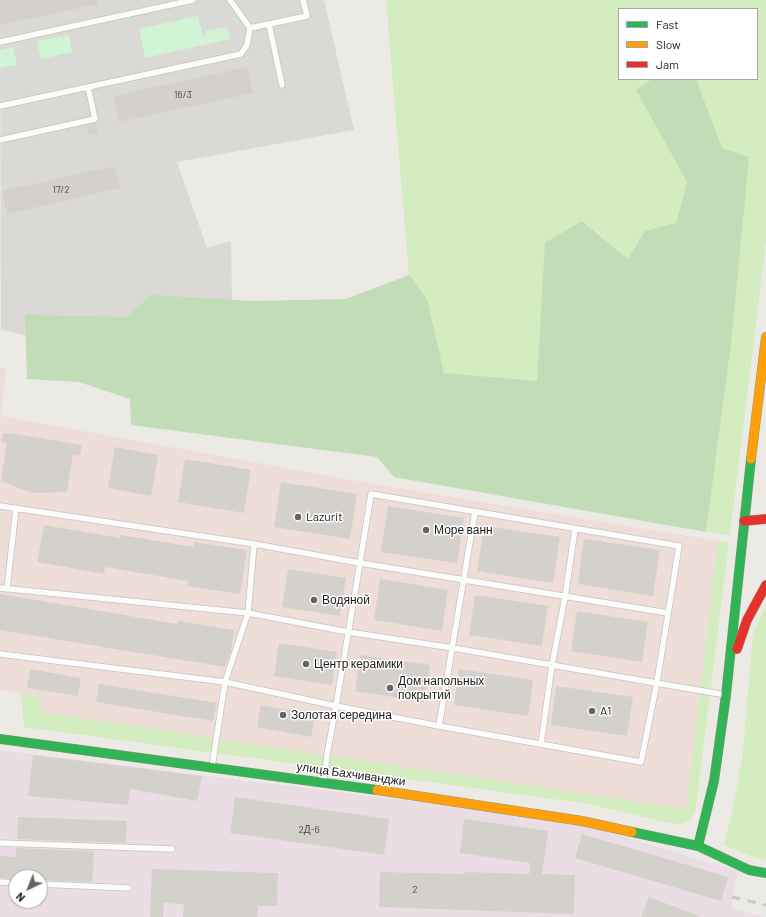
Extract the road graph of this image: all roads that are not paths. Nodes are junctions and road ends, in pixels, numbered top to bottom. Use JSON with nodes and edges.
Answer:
{"nodes":[{"id":1,"x":193,"y":0,"type":"edge"},
{"id":2,"x":230,"y":0,"type":"edge"},
{"id":3,"x":303,"y":0,"type":"edge"},
{"id":4,"x":269,"y":24,"type":"junction"},
{"id":5,"x":250,"y":28,"type":"junction"},
{"id":6,"x":0,"y":42,"type":"edge"},
{"id":7,"x":282,"y":85,"type":"dead end"},
{"id":8,"x":88,"y":87,"type":"junction"},
{"id":9,"x":0,"y":106,"type":"edge"},
{"id":10,"x":0,"y":140,"type":"edge"},
{"id":11,"x":766,"y":337,"type":"edge"},
{"id":12,"x":0,"y":506,"type":"edge"},
{"id":13,"x":16,"y":508,"type":"junction"},
{"id":14,"x":475,"y":512,"type":"junction"},
{"id":15,"x":766,"y":519,"type":"edge"},
{"id":16,"x":744,"y":521,"type":"junction"},
{"id":17,"x":575,"y":529,"type":"junction"},
{"id":18,"x":254,"y":544,"type":"junction"},
{"id":19,"x":360,"y":563,"type":"junction"},
{"id":20,"x":464,"y":580,"type":"junction"},
{"id":21,"x":766,"y":585,"type":"edge"},
{"id":22,"x":0,"y":588,"type":"edge"},
{"id":23,"x":7,"y":589,"type":"junction"},
{"id":24,"x":565,"y":597,"type":"junction"},
{"id":25,"x":248,"y":613,"type":"junction"},
{"id":26,"x":668,"y":613,"type":"junction"},
{"id":27,"x":348,"y":632,"type":"junction"},
{"id":28,"x":453,"y":648,"type":"junction"},
{"id":29,"x":0,"y":654,"type":"edge"},
{"id":30,"x":552,"y":665,"type":"junction"},
{"id":31,"x":729,"y":670,"type":"junction"},
{"id":32,"x":225,"y":682,"type":"junction"},
{"id":33,"x":657,"y":682,"type":"junction"},
{"id":34,"x":726,"y":695,"type":"junction"},
{"id":35,"x":336,"y":706,"type":"junction"},
{"id":36,"x":439,"y":726,"type":"junction"},
{"id":37,"x":0,"y":738,"type":"edge"},
{"id":38,"x":541,"y":744,"type":"junction"},
{"id":39,"x":212,"y":768,"type":"junction"},
{"id":40,"x":324,"y":782,"type":"junction"},
{"id":41,"x":0,"y":843,"type":"edge"},
{"id":42,"x":698,"y":846,"type":"junction"},
{"id":43,"x":172,"y":849,"type":"dead end"},
{"id":44,"x":766,"y":873,"type":"edge"},
{"id":45,"x":48,"y":884,"type":"edge"},
{"id":46,"x":129,"y":888,"type":"dead end"}],
"edges":[{"from":1,"to":6,"type":"lane"},
{"from":2,"to":5,"type":"lane"},
{"from":3,"to":4,"type":"lane"},
{"from":4,"to":5,"type":"lane"},
{"from":4,"to":7,"type":"lane"},
{"from":5,"to":8,"type":"lane"},
{"from":8,"to":9,"type":"lane"},
{"from":8,"to":10,"type":"lane"},
{"from":11,"to":16,"type":"main road"},
{"from":12,"to":13,"type":"lane"},
{"from":13,"to":18,"type":"lane"},
{"from":13,"to":23,"type":"lane"},
{"from":14,"to":17,"type":"lane"},
{"from":14,"to":19,"type":"lane"},
{"from":14,"to":20,"type":"lane"},
{"from":15,"to":16,"type":"main road"},
{"from":16,"to":31,"type":"main road"},
{"from":17,"to":24,"type":"lane"},
{"from":17,"to":26,"type":"lane"},
{"from":18,"to":19,"type":"lane"},
{"from":18,"to":25,"type":"lane"},
{"from":19,"to":20,"type":"lane"},
{"from":19,"to":27,"type":"lane"},
{"from":20,"to":24,"type":"lane"},
{"from":20,"to":28,"type":"lane"},
{"from":21,"to":31,"type":"main road"},
{"from":22,"to":23,"type":"lane"},
{"from":23,"to":25,"type":"lane"},
{"from":24,"to":26,"type":"lane"},
{"from":24,"to":30,"type":"lane"},
{"from":25,"to":27,"type":"lane"},
{"from":25,"to":32,"type":"lane"},
{"from":26,"to":33,"type":"lane"},
{"from":27,"to":28,"type":"lane"},
{"from":27,"to":35,"type":"lane"},
{"from":28,"to":30,"type":"lane"},
{"from":28,"to":36,"type":"lane"},
{"from":29,"to":32,"type":"lane"},
{"from":30,"to":33,"type":"lane"},
{"from":30,"to":38,"type":"lane"},
{"from":31,"to":34,"type":"main road"},
{"from":32,"to":35,"type":"lane"},
{"from":32,"to":39,"type":"lane"},
{"from":33,"to":34,"type":"lane"},
{"from":33,"to":38,"type":"lane"},
{"from":34,"to":42,"type":"main road"},
{"from":35,"to":36,"type":"lane"},
{"from":35,"to":40,"type":"lane"},
{"from":36,"to":38,"type":"lane"},
{"from":37,"to":39,"type":"main road","name":"улица Бахчиванджи"},
{"from":39,"to":40,"type":"main road","name":"улица Бахчиванджи"},
{"from":40,"to":42,"type":"main road","name":"улица Бахчиванджи"},
{"from":41,"to":43,"type":"lane"},
{"from":42,"to":44,"type":"main road","name":"улица Бахчиванджи"},
{"from":45,"to":46,"type":"lane"}]}
